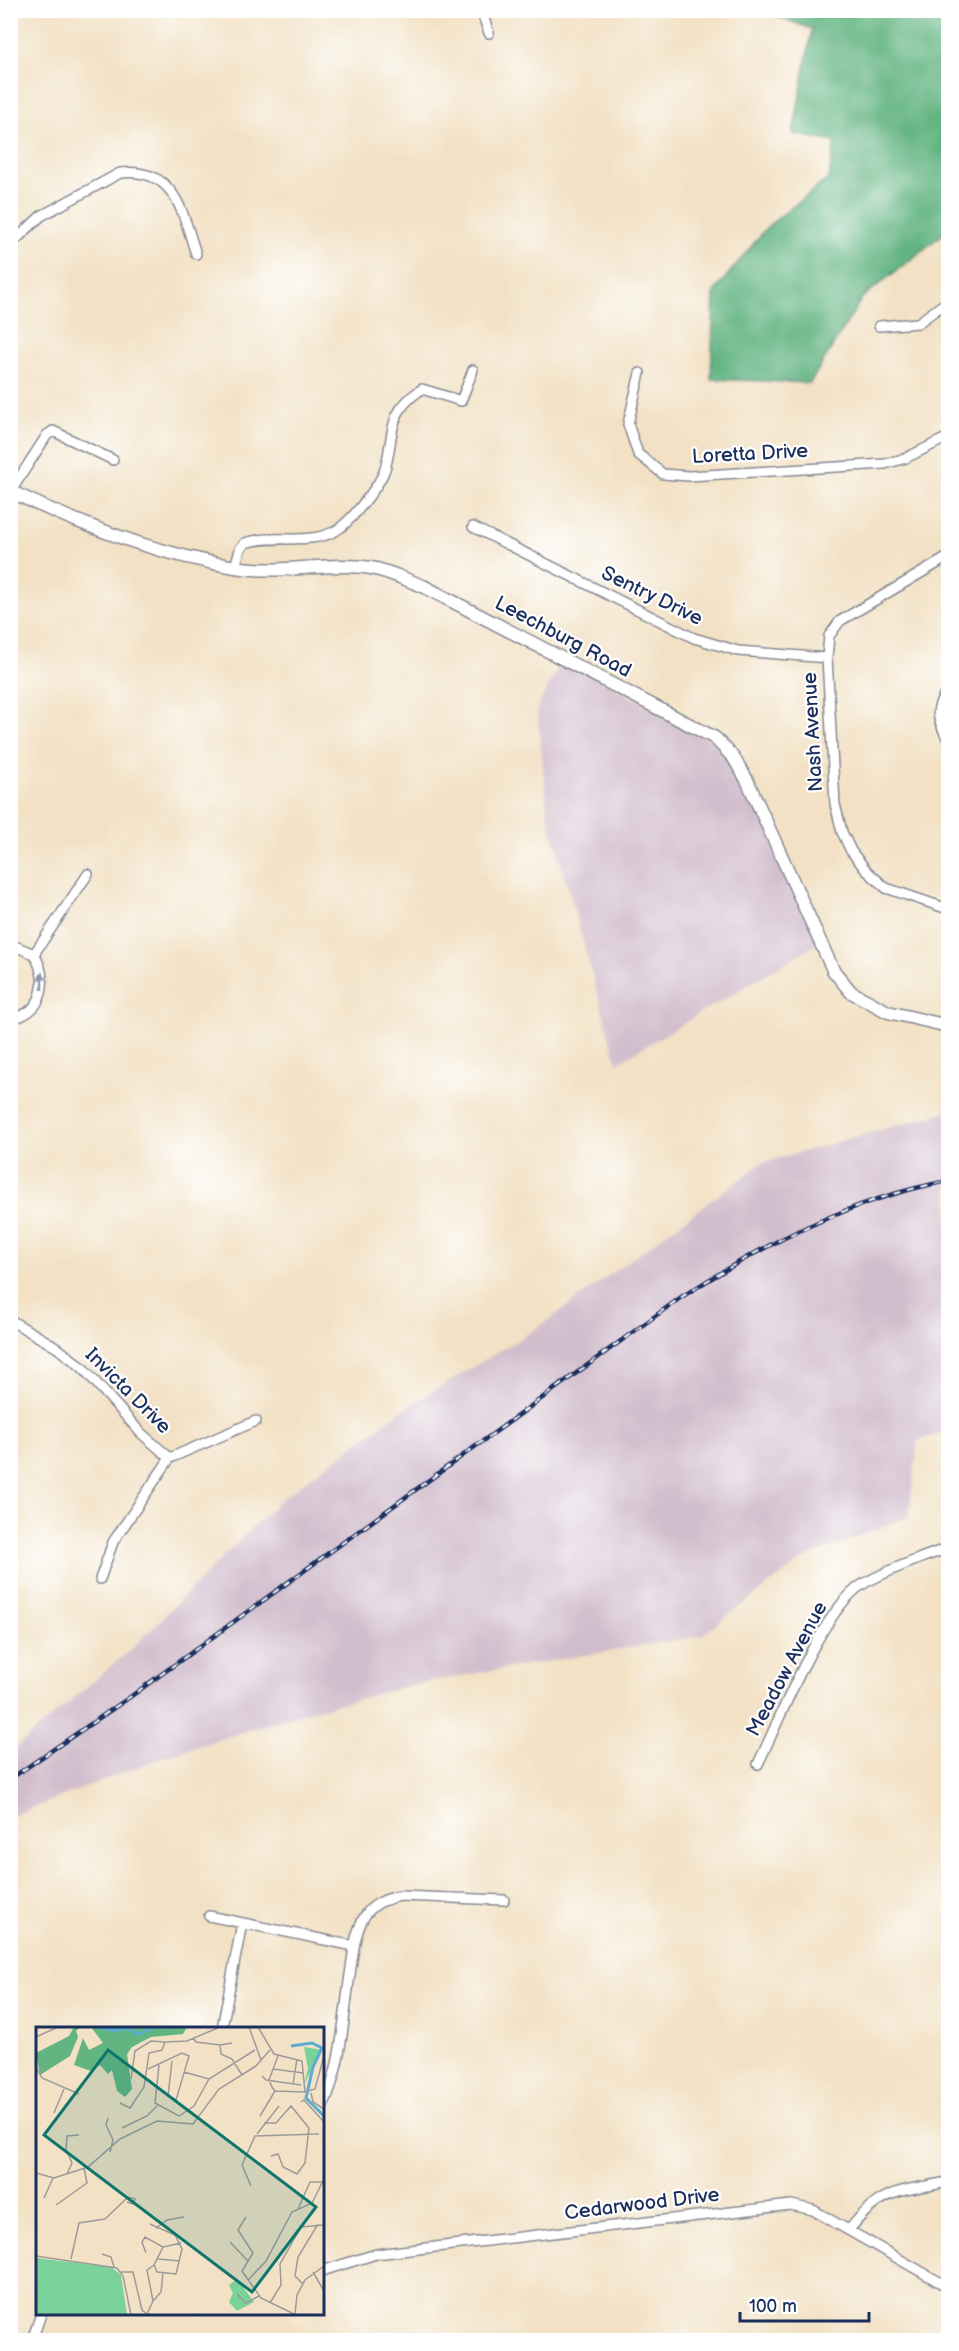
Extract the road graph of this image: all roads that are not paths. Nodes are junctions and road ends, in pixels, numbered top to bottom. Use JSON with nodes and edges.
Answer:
{"nodes":[{"id":1,"x":481,"y":10,"type":"edge"},
{"id":2,"x":489,"y":33,"type":"dead end"},
{"id":3,"x":10,"y":245,"type":"edge"},
{"id":4,"x":196,"y":254,"type":"dead end"},
{"id":5,"x":948,"y":301,"type":"edge"},
{"id":6,"x":879,"y":326,"type":"dead end"},
{"id":7,"x":473,"y":370,"type":"dead end"},
{"id":8,"x":640,"y":373,"type":"dead end"},
{"id":9,"x":948,"y":437,"type":"edge"},
{"id":10,"x":113,"y":460,"type":"dead end"},
{"id":11,"x":11,"y":491,"type":"edge"},
{"id":12,"x":474,"y":527,"type":"dead end"},
{"id":13,"x":948,"y":557,"type":"edge"},
{"id":14,"x":235,"y":567,"type":"junction"},
{"id":15,"x":827,"y":658,"type":"junction"},
{"id":16,"x":948,"y":690,"type":"edge"},
{"id":17,"x":948,"y":740,"type":"edge"},
{"id":18,"x":88,"y":874,"type":"dead end"},
{"id":19,"x":948,"y":909,"type":"edge"},
{"id":20,"x":10,"y":944,"type":"edge"},
{"id":21,"x":34,"y":954,"type":"junction"},
{"id":22,"x":10,"y":1019,"type":"edge"},
{"id":23,"x":948,"y":1026,"type":"edge"},
{"id":24,"x":10,"y":1320,"type":"edge"},
{"id":25,"x":256,"y":1421,"type":"dead end"},
{"id":26,"x":170,"y":1458,"type":"junction"},
{"id":27,"x":948,"y":1548,"type":"edge"},
{"id":28,"x":100,"y":1579,"type":"dead end"},
{"id":29,"x":758,"y":1764,"type":"dead end"},
{"id":30,"x":504,"y":1900,"type":"dead end"},
{"id":31,"x":209,"y":1916,"type":"dead end"},
{"id":32,"x":242,"y":1923,"type":"junction"},
{"id":33,"x":354,"y":1946,"type":"junction"},
{"id":34,"x":222,"y":2027,"type":"edge"},
{"id":35,"x":324,"y":2103,"type":"edge"},
{"id":36,"x":948,"y":2182,"type":"edge"},
{"id":37,"x":849,"y":2230,"type":"junction"},
{"id":38,"x":324,"y":2270,"type":"edge"},
{"id":39,"x":948,"y":2287,"type":"edge"},
{"id":40,"x":40,"y":2315,"type":"edge"},
{"id":41,"x":33,"y":2340,"type":"edge"}],
"edges":[{"from":1,"to":2,"type":"street"},
{"from":3,"to":4,"type":"street"},
{"from":5,"to":6,"type":"street"},
{"from":7,"to":14,"type":"street"},
{"from":8,"to":9,"type":"street","name":"Loretta Drive"},
{"from":10,"to":11,"type":"street"},
{"from":11,"to":14,"type":"street","name":"Leechburg Road"},
{"from":12,"to":15,"type":"street","name":"Sentry Drive"},
{"from":13,"to":15,"type":"street","name":"Nash Avenue"},
{"from":14,"to":23,"type":"street","name":"Leechburg Road"},
{"from":15,"to":19,"type":"street","name":"Nash Avenue"},
{"from":16,"to":17,"type":"street"},
{"from":18,"to":21,"type":"street"},
{"from":20,"to":21,"type":"street"},
{"from":22,"to":21,"type":"street","one_way":true},
{"from":24,"to":26,"type":"street","name":"Invicta Drive"},
{"from":25,"to":26,"type":"street","name":"Invicta Drive"},
{"from":26,"to":28,"type":"street"},
{"from":27,"to":29,"type":"street","name":"Meadow Avenue"},
{"from":30,"to":33,"type":"street"},
{"from":31,"to":32,"type":"street"},
{"from":32,"to":33,"type":"street"},
{"from":32,"to":34,"type":"street"},
{"from":33,"to":35,"type":"street"},
{"from":36,"to":37,"type":"street"},
{"from":37,"to":38,"type":"street","name":"Cedarwood Drive"},
{"from":37,"to":39,"type":"street","name":"Cedarwood Drive"},
{"from":40,"to":41,"type":"street"}]}
